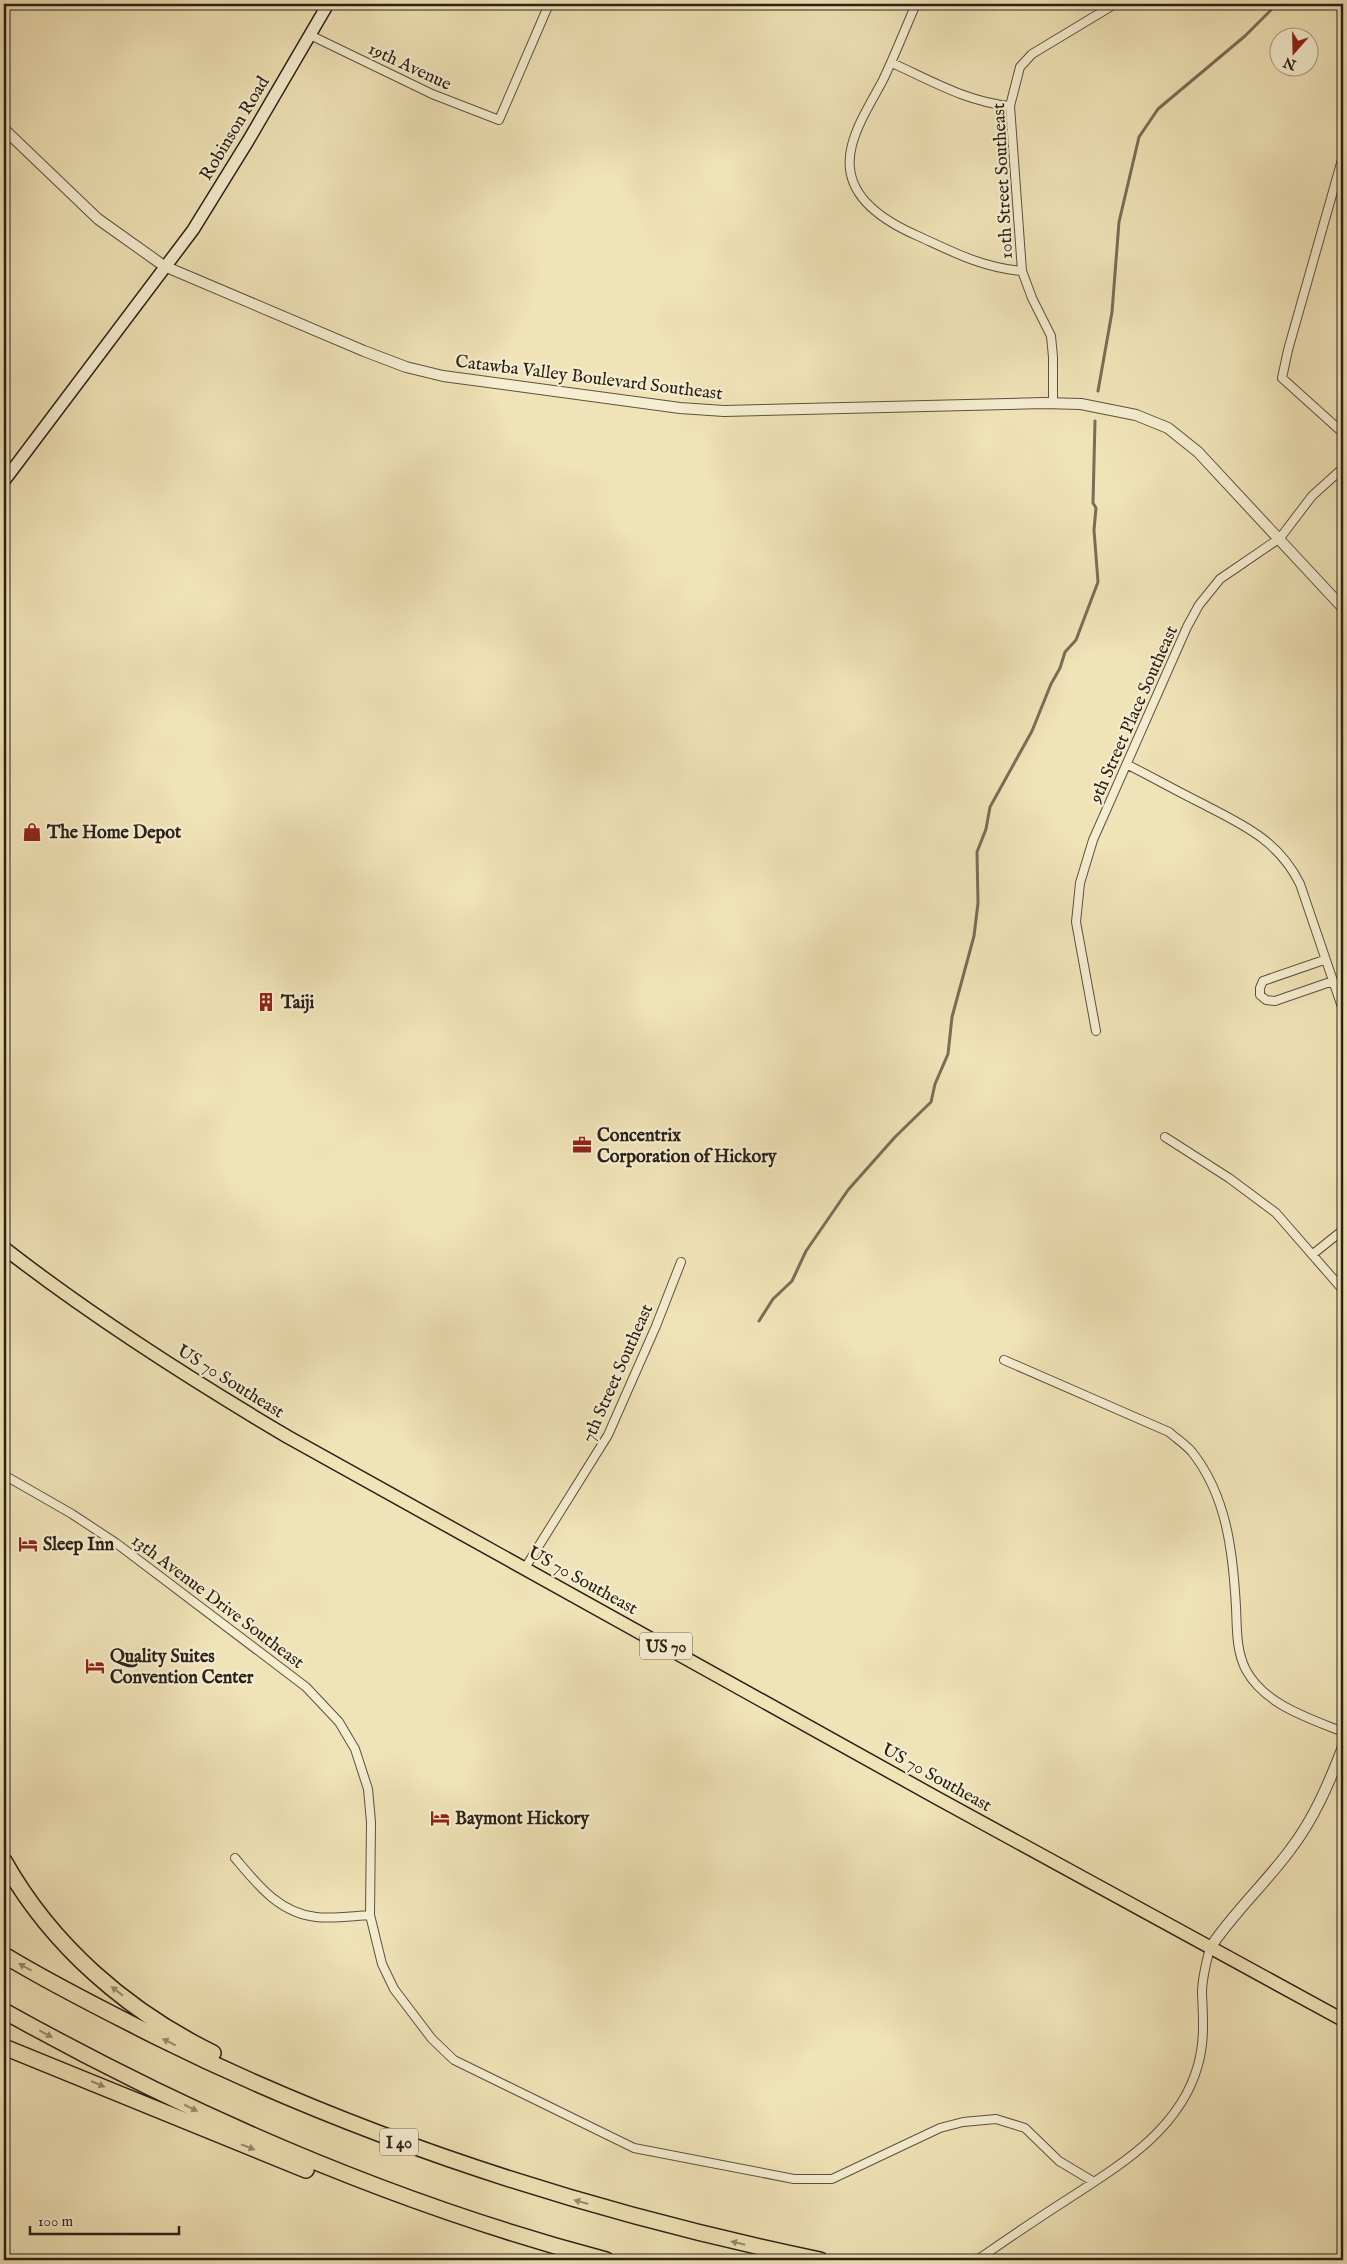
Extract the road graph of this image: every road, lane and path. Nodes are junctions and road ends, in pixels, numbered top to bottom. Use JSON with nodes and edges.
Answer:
{"nodes":[{"id":1,"x":328,"y":4,"type":"edge"},
{"id":2,"x":549,"y":4,"type":"edge"},
{"id":3,"x":916,"y":4,"type":"edge"},
{"id":4,"x":1096,"y":4,"type":"edge"},
{"id":5,"x":1115,"y":4,"type":"edge"},
{"id":6,"x":1102,"y":10,"type":"junction"},
{"id":7,"x":310,"y":35,"type":"junction"},
{"id":8,"x":892,"y":63,"type":"junction"},
{"id":9,"x":1010,"y":106,"type":"junction"},
{"id":10,"x":4,"y":129,"type":"edge"},
{"id":11,"x":1343,"y":156,"type":"edge"},
{"id":12,"x":164,"y":266,"type":"junction"},
{"id":13,"x":1022,"y":271,"type":"junction"},
{"id":14,"x":1053,"y":403,"type":"junction"},
{"id":15,"x":1343,"y":433,"type":"edge"},
{"id":16,"x":1343,"y":468,"type":"edge"},
{"id":17,"x":4,"y":481,"type":"edge"},
{"id":18,"x":1280,"y":538,"type":"junction"},
{"id":19,"x":1343,"y":608,"type":"edge"},
{"id":20,"x":1128,"y":765,"type":"junction"},
{"id":21,"x":1324,"y":960,"type":"junction"},
{"id":22,"x":1333,"y":981,"type":"junction"},
{"id":23,"x":1343,"y":1010,"type":"edge"},
{"id":24,"x":1096,"y":1031,"type":"dead end"},
{"id":25,"x":1165,"y":1136,"type":"dead end"},
{"id":26,"x":1343,"y":1230,"type":"edge"},
{"id":27,"x":4,"y":1248,"type":"edge"},
{"id":28,"x":1313,"y":1254,"type":"junction"},
{"id":29,"x":681,"y":1262,"type":"dead end"},
{"id":30,"x":1343,"y":1290,"type":"edge"},
{"id":31,"x":1004,"y":1360,"type":"dead end"},
{"id":32,"x":4,"y":1475,"type":"edge"},
{"id":33,"x":525,"y":1568,"type":"junction"},
{"id":34,"x":1343,"y":1732,"type":"edge"},
{"id":35,"x":1343,"y":1748,"type":"edge"},
{"id":36,"x":235,"y":1858,"type":"dead end"},
{"id":37,"x":4,"y":1861,"type":"edge"},
{"id":38,"x":370,"y":1915,"type":"junction"},
{"id":39,"x":1210,"y":1948,"type":"junction"},
{"id":40,"x":4,"y":1955,"type":"edge"},
{"id":41,"x":4,"y":2011,"type":"edge"},
{"id":42,"x":1343,"y":2020,"type":"edge"},
{"id":43,"x":4,"y":2047,"type":"edge"},
{"id":44,"x":357,"y":2126,"type":"junction"},
{"id":45,"x":1094,"y":2182,"type":"junction"},
{"id":46,"x":549,"y":2244,"type":"junction"},
{"id":47,"x":606,"y":2260,"type":"edge"},
{"id":48,"x":820,"y":2260,"type":"edge"},
{"id":49,"x":977,"y":2260,"type":"edge"}],
"edges":[{"from":1,"to":7,"type":"main road","name":"Robinson Road"},
{"from":2,"to":7,"type":"street","name":"19th Avenue"},
{"from":3,"to":8,"type":"street"},
{"from":4,"to":6,"type":"street"},
{"from":5,"to":6,"type":"street","name":"10th Street Southeast"},
{"from":6,"to":9,"type":"street","name":"10th Street Southeast"},
{"from":7,"to":12,"type":"main road","name":"Robinson Road"},
{"from":8,"to":9,"type":"street"},
{"from":8,"to":13,"type":"street"},
{"from":9,"to":13,"type":"street","name":"10th Street Southeast"},
{"from":10,"to":12,"type":"street","name":"Catawba Valley Boulevard Southeast"},
{"from":11,"to":15,"type":"street"},
{"from":12,"to":14,"type":"street","name":"Catawba Valley Boulevard Southeast"},
{"from":12,"to":17,"type":"main road","name":"Robinson Road"},
{"from":13,"to":14,"type":"street","name":"10th Street Southeast"},
{"from":14,"to":18,"type":"street","name":"Catawba Valley Boulevard Southeast"},
{"from":16,"to":18,"type":"street","name":"9th Street Place Southeast"},
{"from":18,"to":19,"type":"street","name":"Catawba Valley Boulevard Southeast"},
{"from":18,"to":20,"type":"street","name":"9th Street Place Southeast"},
{"from":20,"to":21,"type":"street"},
{"from":20,"to":24,"type":"street","name":"9th Street Place Southeast"},
{"from":21,"to":22,"type":"street"},
{"from":21,"to":22,"type":"street"},
{"from":22,"to":23,"type":"street"},
{"from":25,"to":28,"type":"street"},
{"from":26,"to":28,"type":"street"},
{"from":27,"to":33,"type":"main road","name":"US 70 Southeast","number":"US 70"},
{"from":28,"to":30,"type":"street"},
{"from":29,"to":33,"type":"street","name":"7th Street Southeast"},
{"from":31,"to":34,"type":"street"},
{"from":32,"to":38,"type":"street","name":"13th Avenue Drive Southeast"},
{"from":33,"to":39,"type":"main road","name":"US 70 Southeast","number":"US 70"},
{"from":35,"to":39,"type":"street"},
{"from":36,"to":38,"type":"street"},
{"from":44,"to":37,"type":"highway","one_way":true},
{"from":38,"to":45,"type":"street","name":"13th Avenue Drive Southeast"},
{"from":39,"to":42,"type":"main road","name":"US 70 Southeast","number":"US 70"},
{"from":39,"to":45,"type":"street"},
{"from":44,"to":40,"type":"highway","number":"I 40","one_way":true},
{"from":41,"to":46,"type":"highway","one_way":true},
{"from":43,"to":46,"type":"highway","one_way":true},
{"from":48,"to":44,"type":"highway","number":"I 40","one_way":true},
{"from":45,"to":49,"type":"street"},
{"from":46,"to":47,"type":"highway"}]}
